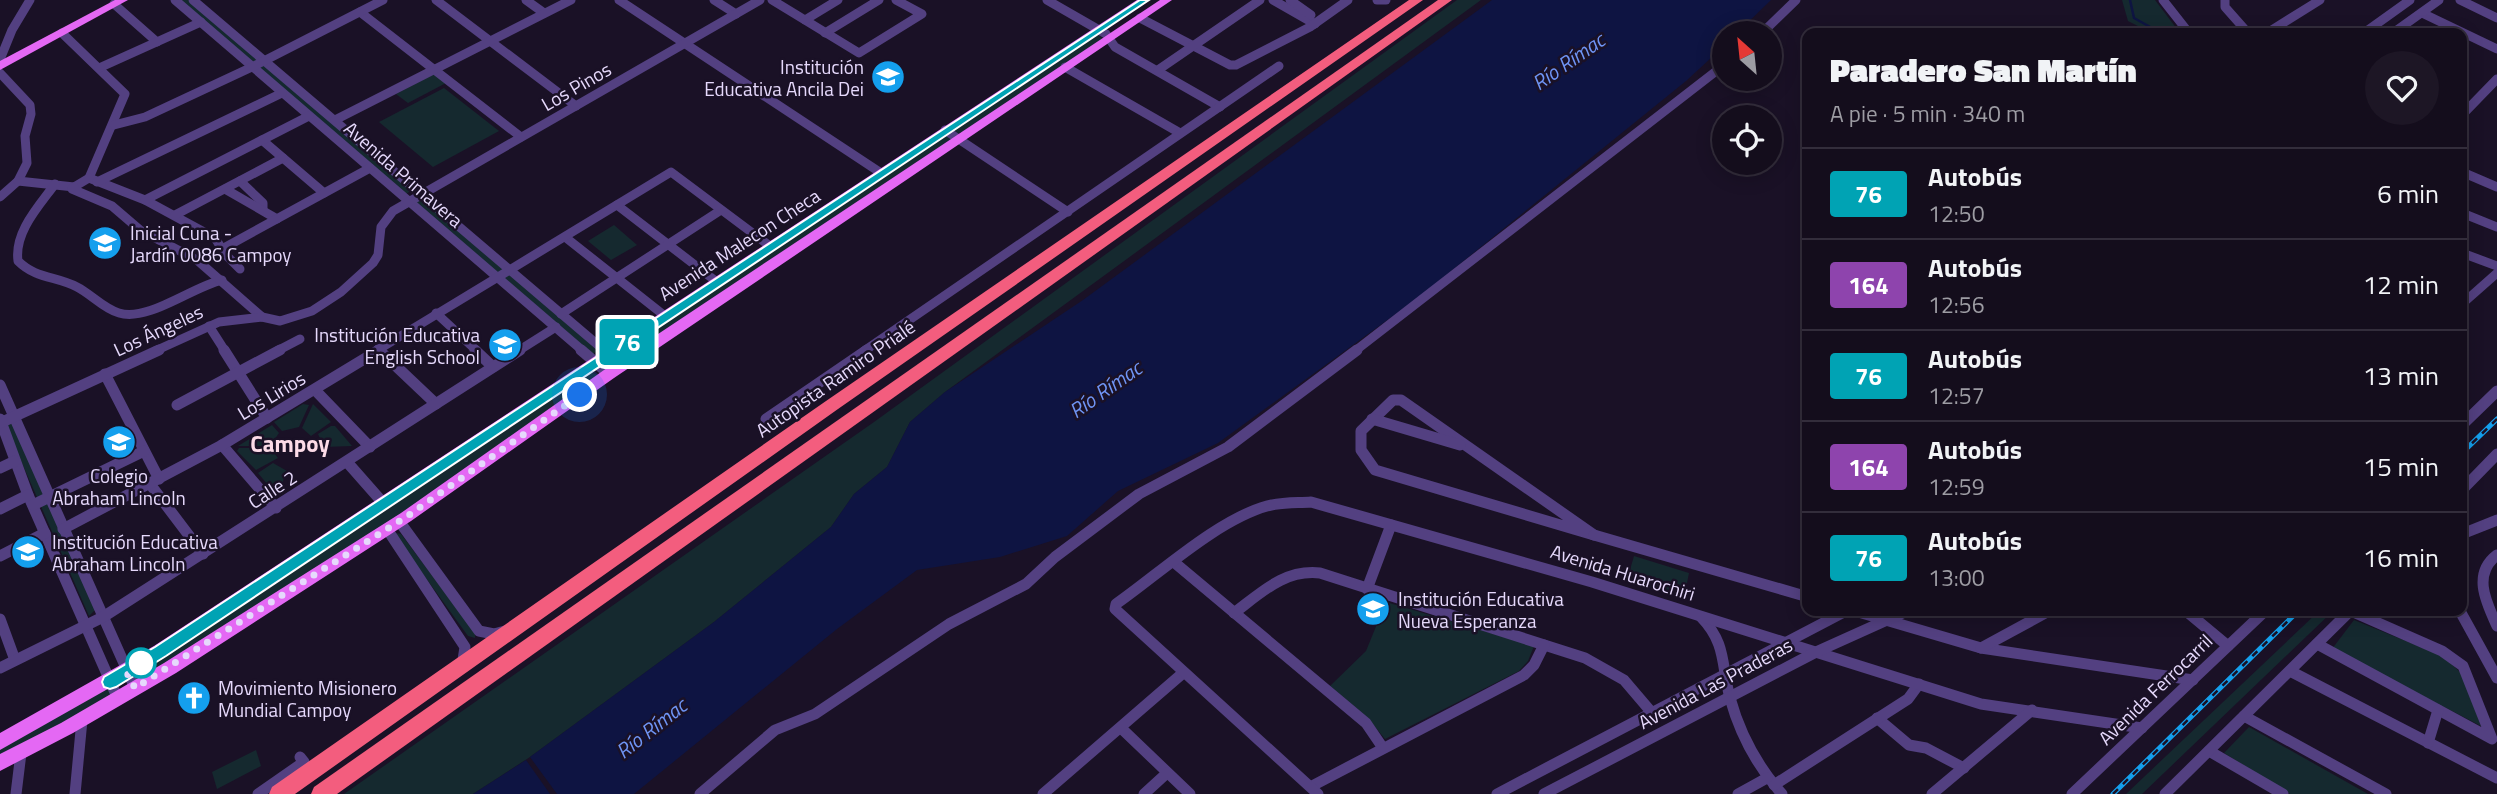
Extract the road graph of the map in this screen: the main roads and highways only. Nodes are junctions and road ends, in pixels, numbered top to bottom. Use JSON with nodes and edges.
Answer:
{"nodes":[{"id":1,"x":1143,"y":0,"type":"edge"},
{"id":2,"x":1167,"y":0,"type":"edge"},
{"id":3,"x":1417,"y":0,"type":"edge"},
{"id":4,"x":1446,"y":0,"type":"edge"},
{"id":5,"x":115,"y":1,"type":"edge"},
{"id":6,"x":1104,"y":34,"type":"junction"},
{"id":7,"x":0,"y":60,"type":"edge"},
{"id":8,"x":0,"y":742,"type":"edge"},
{"id":9,"x":0,"y":763,"type":"edge"},
{"id":10,"x":279,"y":794,"type":"edge"},
{"id":11,"x":321,"y":794,"type":"edge"}],
"edges":[{"from":1,"to":6,"type":"main road","name":"Avenida Malecon Checa"},
{"from":2,"to":6,"type":"main road","name":"Avenida Malecon Checa"},
{"from":3,"to":10,"type":"highway","name":"Autopista Ramiro Prialé"},
{"from":4,"to":11,"type":"highway"},
{"from":5,"to":7,"type":"main road"},
{"from":5,"to":7,"type":"main road"},
{"from":6,"to":8,"type":"main road","name":"Avenida Malecon Checa"},
{"from":6,"to":9,"type":"main road","name":"Avenida Malecon Checa"}]}
